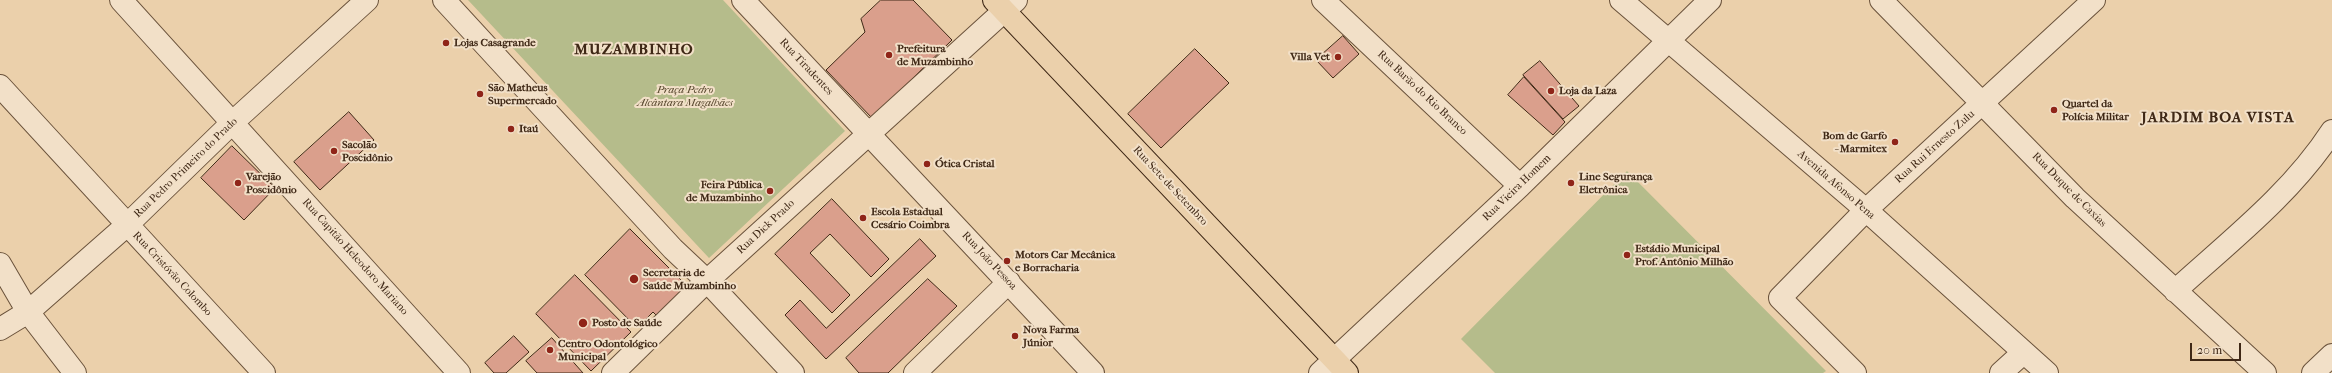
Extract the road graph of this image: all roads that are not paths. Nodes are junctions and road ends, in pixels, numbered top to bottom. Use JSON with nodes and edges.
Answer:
{"nodes":[{"id":1,"x":121,"y":0,"type":"edge"},
{"id":2,"x":367,"y":0,"type":"edge"},
{"id":3,"x":444,"y":0,"type":"edge"},
{"id":4,"x":743,"y":0,"type":"edge"},
{"id":5,"x":1323,"y":0,"type":"edge"},
{"id":6,"x":1621,"y":0,"type":"edge"},
{"id":7,"x":1710,"y":0,"type":"edge"},
{"id":8,"x":1881,"y":0,"type":"edge"},
{"id":9,"x":2094,"y":0,"type":"edge"},
{"id":10,"x":1004,"y":4,"type":"edge"},
{"id":11,"x":1668,"y":40,"type":"junction"},
{"id":12,"x":0,"y":86,"type":"edge"},
{"id":13,"x":1984,"y":103,"type":"junction"},
{"id":14,"x":233,"y":122,"type":"junction"},
{"id":15,"x":2332,"y":131,"type":"edge"},
{"id":16,"x":868,"y":133,"type":"junction"},
{"id":17,"x":1520,"y":186,"type":"junction"},
{"id":18,"x":1866,"y":210,"type":"junction"},
{"id":19,"x":127,"y":225,"type":"junction"},
{"id":20,"x":0,"y":264,"type":"edge"},
{"id":21,"x":707,"y":281,"type":"junction"},
{"id":22,"x":1009,"y":282,"type":"junction"},
{"id":23,"x":2175,"y":291,"type":"junction"},
{"id":24,"x":24,"y":314,"type":"junction"},
{"id":25,"x":0,"y":329,"type":"edge"},
{"id":26,"x":2023,"y":353,"type":"junction"},
{"id":27,"x":2332,"y":355,"type":"edge"},
{"id":28,"x":1334,"y":369,"type":"edge"},
{"id":29,"x":75,"y":373,"type":"edge"},
{"id":30,"x":264,"y":373,"type":"edge"},
{"id":31,"x":459,"y":373,"type":"edge"},
{"id":32,"x":613,"y":373,"type":"edge"},
{"id":33,"x":793,"y":373,"type":"edge"},
{"id":34,"x":915,"y":373,"type":"edge"},
{"id":35,"x":1092,"y":373,"type":"edge"},
{"id":36,"x":1854,"y":373,"type":"edge"},
{"id":37,"x":2001,"y":373,"type":"edge"},
{"id":38,"x":2047,"y":373,"type":"edge"},
{"id":39,"x":2265,"y":373,"type":"edge"},
{"id":40,"x":2313,"y":373,"type":"edge"}],
"edges":[{"from":1,"to":14,"type":"street","name":"Rua Capitão Heleodoro Mariano"},
{"from":2,"to":14,"type":"street","name":"Rua Pedro Primeiro do Prado"},
{"from":3,"to":21,"type":"street"},
{"from":4,"to":16,"type":"street","name":"Rua Tiradentes"},
{"from":5,"to":17,"type":"street","name":"Rua Barão do Rio Branco"},
{"from":6,"to":11,"type":"street","name":"Avenida Afonso Pena"},
{"from":7,"to":11,"type":"street","name":"Rua Vieira Homem"},
{"from":8,"to":13,"type":"street","name":"Rua Duque de Caxias"},
{"from":9,"to":13,"type":"street","name":"Rua Rui Ernesto Zulu"},
{"from":10,"to":16,"type":"street","name":"Rua Dick Prado"},
{"from":10,"to":28,"type":"main road","name":"Rua Sete de Setembro"},
{"from":11,"to":17,"type":"street","name":"Rua Vieira Homem"},
{"from":11,"to":18,"type":"street","name":"Avenida Afonso Pena"},
{"from":12,"to":19,"type":"street","name":"Rua Cristóvão Colombo"},
{"from":13,"to":18,"type":"street","name":"Rua Rui Ernesto Zulu"},
{"from":13,"to":23,"type":"street","name":"Rua Duque de Caxias"},
{"from":14,"to":19,"type":"street","name":"Rua Pedro Primeiro do Prado"},
{"from":14,"to":31,"type":"street","name":"Rua Capitão Heleodoro Mariano"},
{"from":15,"to":23,"type":"street"},
{"from":16,"to":21,"type":"street","name":"Rua Dick Prado"},
{"from":16,"to":22,"type":"street","name":"Rua João Pessoa"},
{"from":17,"to":28,"type":"street","name":"Rua Vieira Homem"},
{"from":18,"to":26,"type":"street","name":"Avenida Afonso Pena"},
{"from":18,"to":36,"type":"street","name":"Rua Rui Ernesto Zulu"},
{"from":19,"to":24,"type":"street","name":"Rua Pedro Primeiro do Prado"},
{"from":19,"to":30,"type":"street","name":"Rua Cristóvão Colombo"},
{"from":20,"to":24,"type":"street"},
{"from":21,"to":32,"type":"street","name":"Rua Dick Prado"},
{"from":21,"to":33,"type":"street"},
{"from":22,"to":34,"type":"street"},
{"from":22,"to":35,"type":"street","name":"Rua João Pessoa"},
{"from":23,"to":39,"type":"street","name":"Rua Duque de Caxias"},
{"from":24,"to":25,"type":"street","name":"Rua Pedro Primeiro do Prado"},
{"from":24,"to":29,"type":"street"},
{"from":26,"to":37,"type":"street"},
{"from":26,"to":38,"type":"street","name":"Avenida Afonso Pena"},
{"from":27,"to":40,"type":"street"}]}
